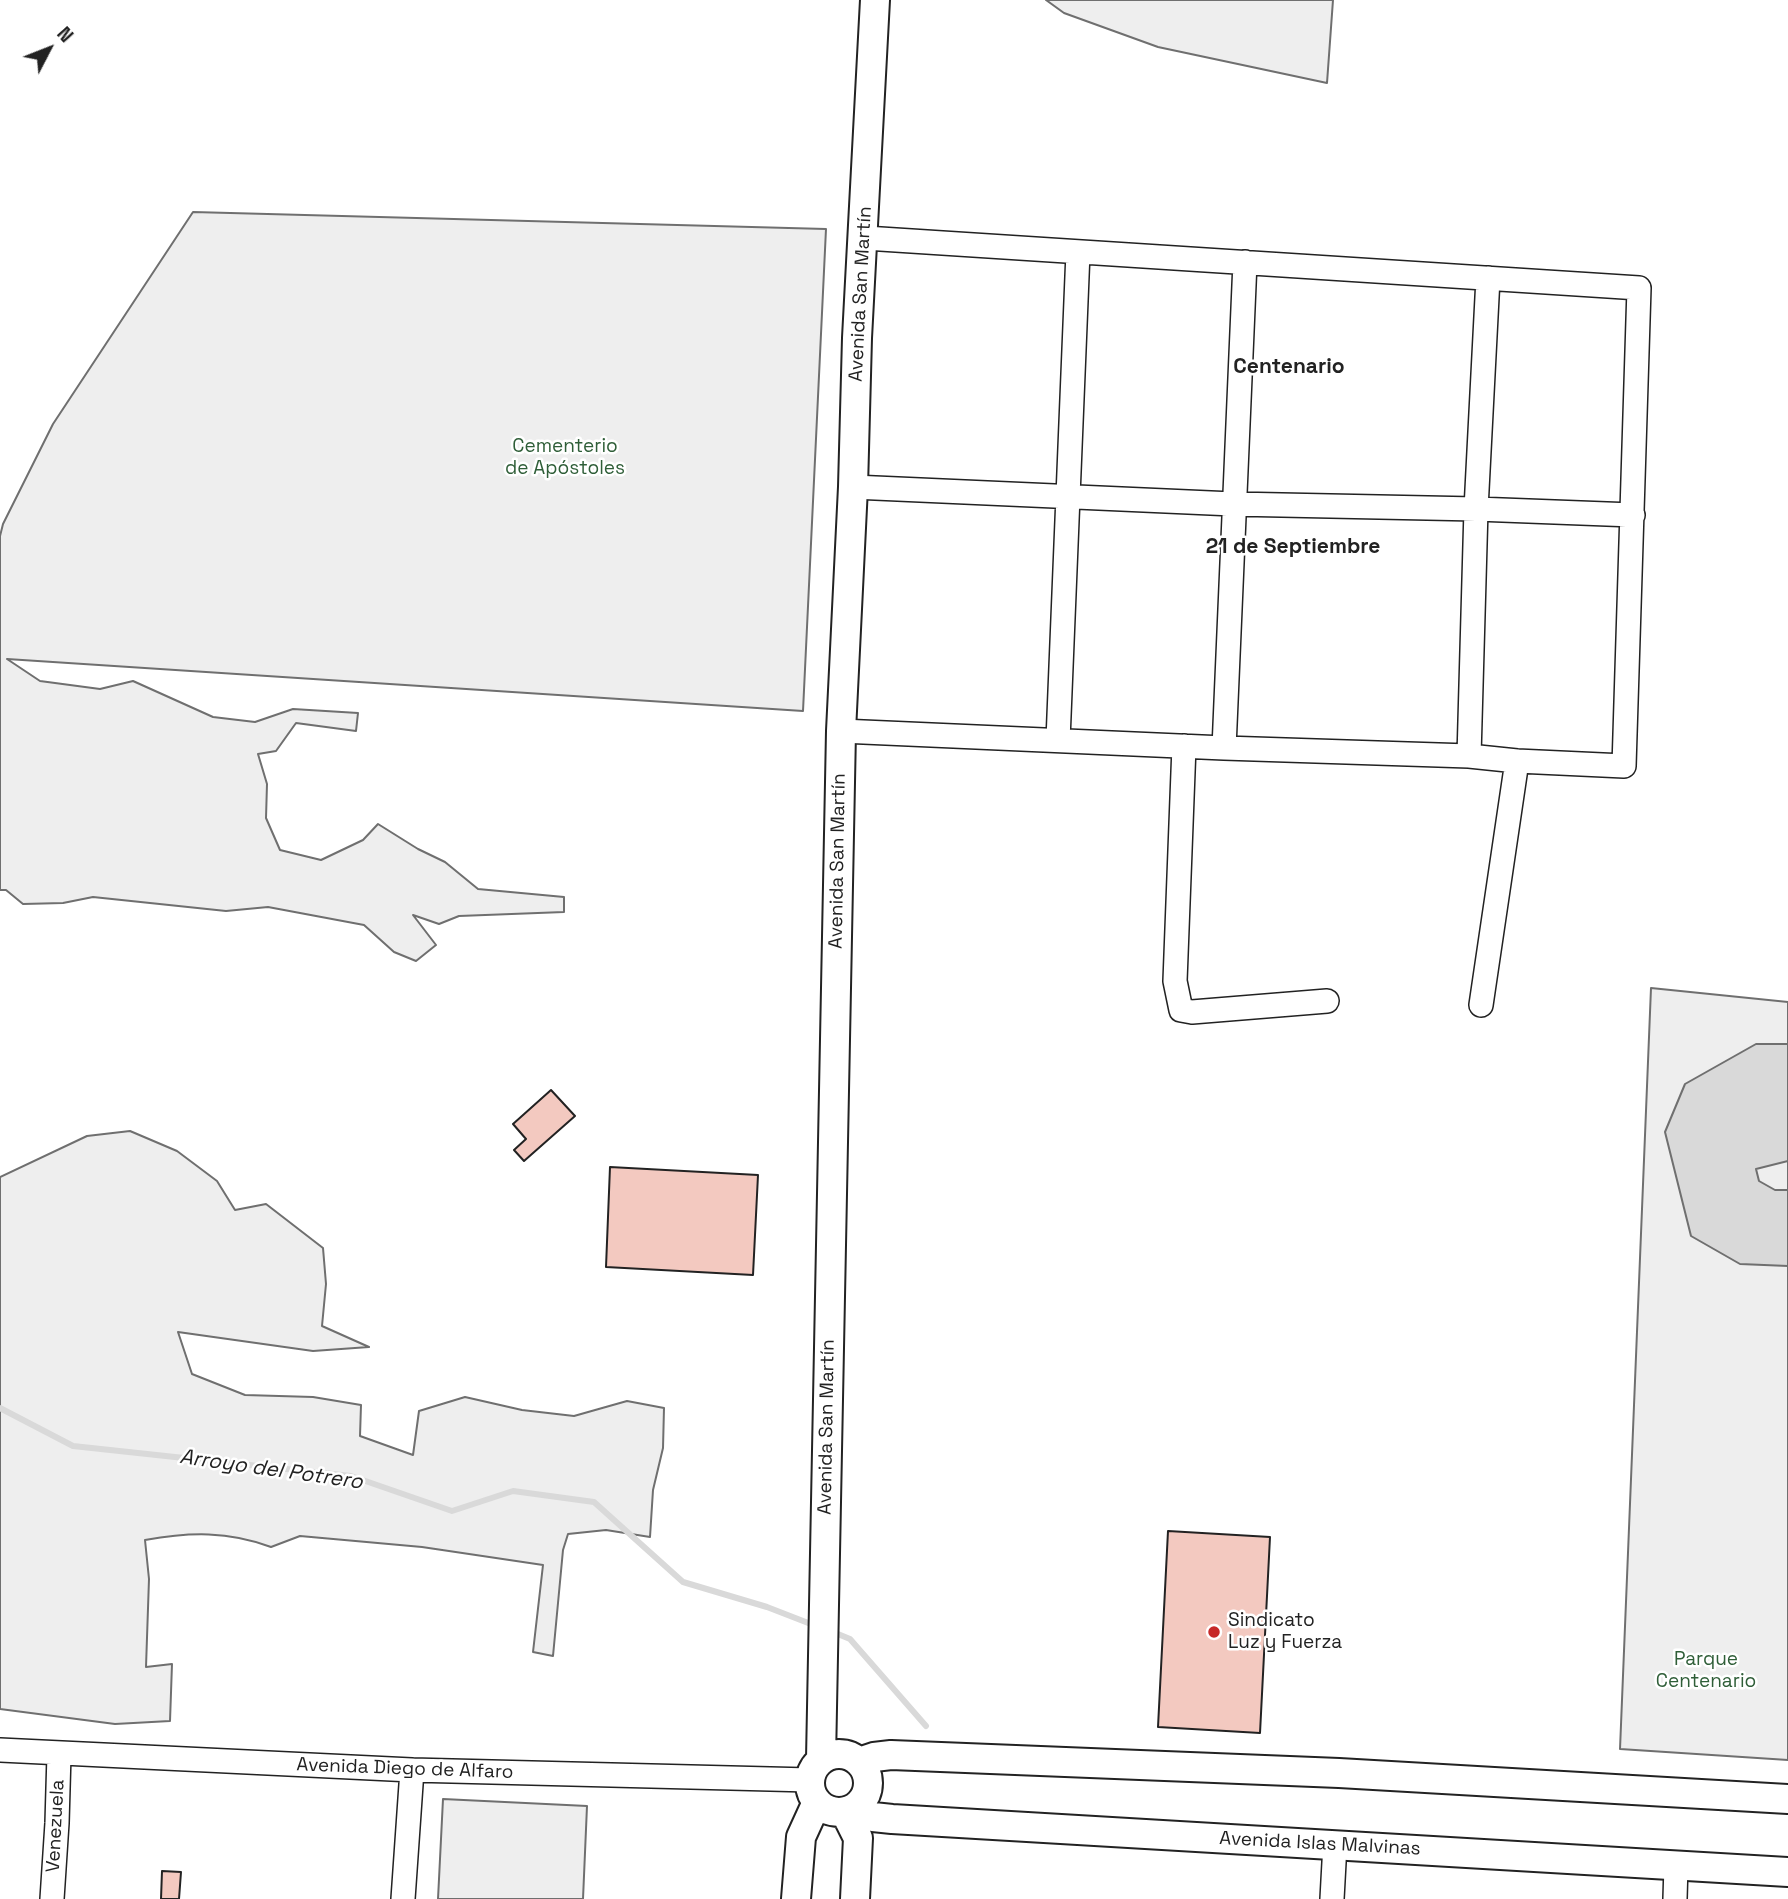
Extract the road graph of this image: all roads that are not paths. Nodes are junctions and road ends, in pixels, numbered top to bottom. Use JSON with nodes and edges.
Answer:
{"nodes":[{"id":1,"x":875,"y":0,"type":"edge"},
{"id":2,"x":864,"y":237,"type":"junction"},
{"id":3,"x":1078,"y":252,"type":"junction"},
{"id":4,"x":1245,"y":262,"type":"junction"},
{"id":5,"x":1488,"y":278,"type":"junction"},
{"id":6,"x":853,"y":487,"type":"junction"},
{"id":7,"x":1066,"y":497,"type":"junction"},
{"id":8,"x":1233,"y":504,"type":"junction"},
{"id":9,"x":1476,"y":509,"type":"junction"},
{"id":10,"x":1633,"y":515,"type":"junction"},
{"id":11,"x":841,"y":731,"type":"junction"},
{"id":12,"x":1058,"y":740,"type":"junction"},
{"id":13,"x":1184,"y":746,"type":"junction"},
{"id":14,"x":1224,"y":748,"type":"junction"},
{"id":15,"x":1469,"y":756,"type":"junction"},
{"id":16,"x":1517,"y":761,"type":"junction"},
{"id":17,"x":1327,"y":1001,"type":"dead end"},
{"id":18,"x":1481,"y":1005,"type":"dead end"},
{"id":19,"x":0,"y":1750,"type":"edge"},
{"id":20,"x":59,"y":1754,"type":"junction"},
{"id":21,"x":412,"y":1770,"type":"junction"},
{"id":22,"x":831,"y":1771,"type":"junction"},
{"id":23,"x":1788,"y":1799,"type":"edge"},
{"id":24,"x":849,"y":1810,"type":"junction"},
{"id":25,"x":1335,"y":1844,"type":"junction"},
{"id":26,"x":1676,"y":1865,"type":"junction"},
{"id":27,"x":1788,"y":1872,"type":"edge"},
{"id":28,"x":52,"y":1899,"type":"edge"},
{"id":29,"x":403,"y":1899,"type":"edge"},
{"id":30,"x":796,"y":1899,"type":"edge"},
{"id":31,"x":855,"y":1899,"type":"edge"},
{"id":32,"x":1332,"y":1899,"type":"edge"},
{"id":33,"x":1675,"y":1899,"type":"edge"}],
"edges":[{"from":1,"to":2,"type":"main road","name":"Avenida San Martín"},
{"from":2,"to":3,"type":"street"},
{"from":2,"to":6,"type":"main road","name":"Avenida San Martín"},
{"from":3,"to":4,"type":"street"},
{"from":3,"to":7,"type":"street"},
{"from":4,"to":5,"type":"street"},
{"from":4,"to":8,"type":"street"},
{"from":5,"to":9,"type":"street"},
{"from":5,"to":10,"type":"street"},
{"from":6,"to":7,"type":"street"},
{"from":6,"to":11,"type":"main road","name":"Avenida San Martín"},
{"from":7,"to":8,"type":"street"},
{"from":7,"to":12,"type":"street"},
{"from":8,"to":9,"type":"street"},
{"from":8,"to":14,"type":"street"},
{"from":9,"to":10,"type":"street"},
{"from":9,"to":15,"type":"street"},
{"from":10,"to":16,"type":"street"},
{"from":11,"to":12,"type":"street"},
{"from":11,"to":22,"type":"main road","name":"Avenida San Martín"},
{"from":12,"to":13,"type":"street"},
{"from":13,"to":14,"type":"street"},
{"from":13,"to":17,"type":"street"},
{"from":14,"to":15,"type":"street"},
{"from":15,"to":16,"type":"street"},
{"from":16,"to":18,"type":"street"},
{"from":19,"to":20,"type":"street","name":"Avenida Diego de Alfaro"},
{"from":20,"to":21,"type":"street","name":"Avenida Diego de Alfaro"},
{"from":20,"to":28,"type":"street","name":"Venezuela"},
{"from":21,"to":22,"type":"street","name":"Avenida Diego de Alfaro"},
{"from":21,"to":29,"type":"street"},
{"from":22,"to":23,"type":"main road"},
{"from":22,"to":24,"type":"main road","name":"Avenida Islas Malvinas"},
{"from":22,"to":24,"type":"main road"},
{"from":22,"to":30,"type":"main road"},
{"from":24,"to":25,"type":"main road","name":"Avenida Islas Malvinas"},
{"from":24,"to":31,"type":"main road"},
{"from":25,"to":26,"type":"main road","name":"Avenida Islas Malvinas"},
{"from":25,"to":32,"type":"street"},
{"from":26,"to":27,"type":"main road","name":"Avenida Islas Malvinas"},
{"from":26,"to":33,"type":"street"}]}
